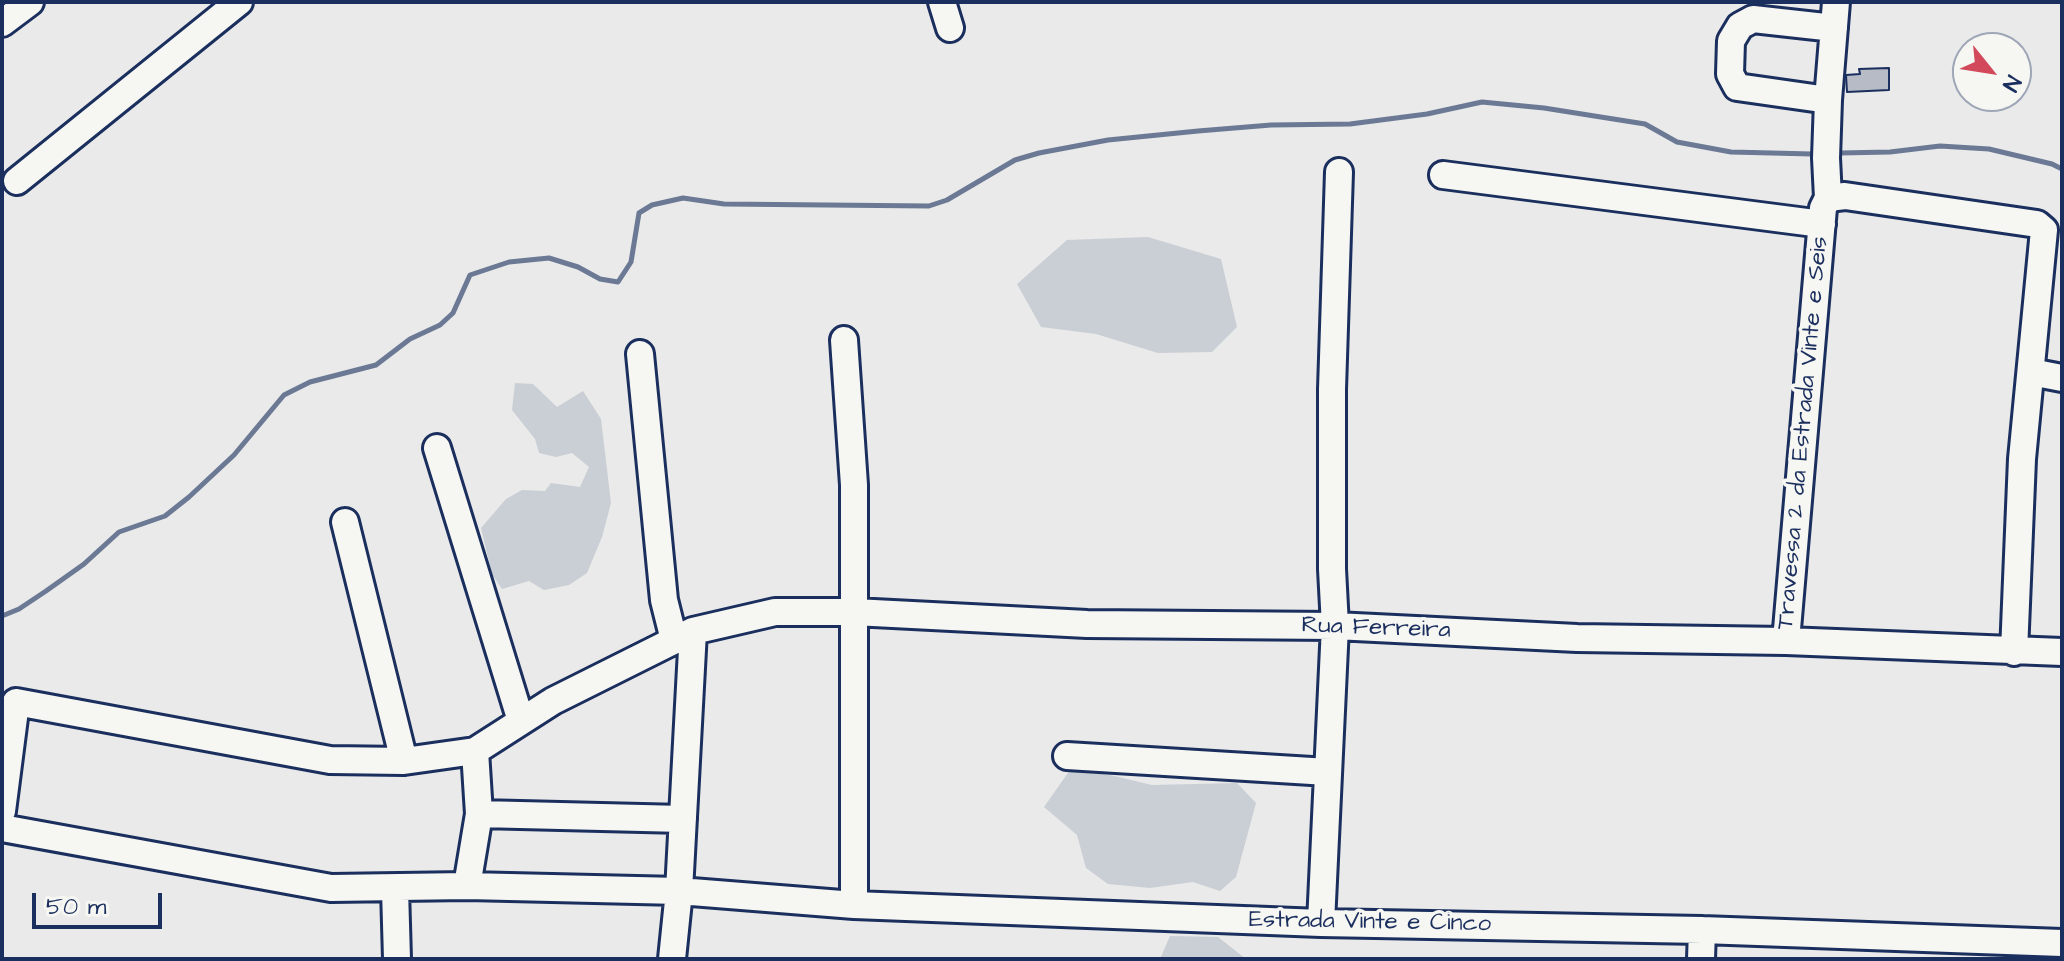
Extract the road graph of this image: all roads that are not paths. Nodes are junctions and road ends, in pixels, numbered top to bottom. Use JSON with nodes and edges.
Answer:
{"nodes":[{"id":1,"x":30,"y":2,"type":"edge"},
{"id":2,"x":239,"y":2,"type":"edge"},
{"id":3,"x":942,"y":2,"type":"edge"},
{"id":4,"x":1836,"y":2,"type":"edge"},
{"id":5,"x":1767,"y":12,"type":"edge"},
{"id":6,"x":2,"y":23,"type":"edge"},
{"id":7,"x":950,"y":28,"type":"dead end"},
{"id":8,"x":1834,"y":28,"type":"junction"},
{"id":9,"x":1828,"y":100,"type":"junction"},
{"id":10,"x":1339,"y":172,"type":"dead end"},
{"id":11,"x":1443,"y":175,"type":"dead end"},
{"id":12,"x":17,"y":181,"type":"dead end"},
{"id":13,"x":1828,"y":198,"type":"junction"},
{"id":14,"x":1822,"y":224,"type":"junction"},
{"id":15,"x":844,"y":340,"type":"dead end"},
{"id":16,"x":640,"y":354,"type":"dead end"},
{"id":17,"x":2031,"y":372,"type":"junction"},
{"id":18,"x":2062,"y":378,"type":"edge"},
{"id":19,"x":437,"y":448,"type":"dead end"},
{"id":20,"x":345,"y":522,"type":"dead end"},
{"id":21,"x":854,"y":612,"type":"junction"},
{"id":22,"x":1335,"y":626,"type":"junction"},
{"id":23,"x":683,"y":636,"type":"junction"},
{"id":24,"x":1786,"y":641,"type":"junction"},
{"id":25,"x":2014,"y":652,"type":"junction"},
{"id":26,"x":2062,"y":652,"type":"edge"},
{"id":27,"x":521,"y":721,"type":"junction"},
{"id":28,"x":475,"y":751,"type":"junction"},
{"id":29,"x":1067,"y":756,"type":"dead end"},
{"id":30,"x":404,"y":761,"type":"junction"},
{"id":31,"x":1328,"y":772,"type":"junction"},
{"id":32,"x":2,"y":811,"type":"edge"},
{"id":33,"x":479,"y":814,"type":"junction"},
{"id":34,"x":683,"y":819,"type":"junction"},
{"id":35,"x":2,"y":828,"type":"edge"},
{"id":36,"x":467,"y":886,"type":"junction"},
{"id":37,"x":395,"y":889,"type":"junction"},
{"id":38,"x":679,"y":891,"type":"junction"},
{"id":39,"x":854,"y":905,"type":"junction"},
{"id":40,"x":1321,"y":923,"type":"junction"},
{"id":41,"x":1702,"y":930,"type":"junction"},
{"id":42,"x":2062,"y":943,"type":"edge"},
{"id":43,"x":397,"y":959,"type":"edge"},
{"id":44,"x":672,"y":959,"type":"edge"},
{"id":45,"x":1701,"y":959,"type":"edge"}],
"edges":[{"from":1,"to":6,"type":"street"},
{"from":2,"to":12,"type":"street"},
{"from":3,"to":7,"type":"street"},
{"from":4,"to":8,"type":"street","name":"Travessa 2 da Estrada Vinte e Seis"},
{"from":5,"to":8,"type":"street"},
{"from":5,"to":9,"type":"street"},
{"from":8,"to":9,"type":"street","name":"Travessa 2 da Estrada Vinte e Seis"},
{"from":9,"to":13,"type":"street","name":"Travessa 2 da Estrada Vinte e Seis"},
{"from":10,"to":22,"type":"street"},
{"from":11,"to":14,"type":"street"},
{"from":13,"to":14,"type":"street","name":"Travessa 2 da Estrada Vinte e Seis"},
{"from":13,"to":17,"type":"street"},
{"from":14,"to":24,"type":"street","name":"Travessa 2 da Estrada Vinte e Seis"},
{"from":15,"to":21,"type":"street"},
{"from":16,"to":23,"type":"street"},
{"from":17,"to":18,"type":"street"},
{"from":17,"to":25,"type":"street"},
{"from":19,"to":27,"type":"street"},
{"from":20,"to":30,"type":"street"},
{"from":21,"to":22,"type":"street","name":"Rua Ferreira"},
{"from":21,"to":23,"type":"street","name":"Rua Ferreira"},
{"from":21,"to":39,"type":"street"},
{"from":22,"to":24,"type":"street","name":"Rua Ferreira"},
{"from":22,"to":31,"type":"street"},
{"from":23,"to":27,"type":"street","name":"Rua Ferreira"},
{"from":23,"to":34,"type":"street"},
{"from":24,"to":25,"type":"street","name":"Rua Ferreira"},
{"from":25,"to":26,"type":"street","name":"Rua Ferreira"},
{"from":27,"to":28,"type":"street","name":"Rua Ferreira"},
{"from":28,"to":30,"type":"street"},
{"from":28,"to":33,"type":"street"},
{"from":29,"to":31,"type":"street"},
{"from":30,"to":32,"type":"street"},
{"from":31,"to":40,"type":"street"},
{"from":33,"to":34,"type":"street"},
{"from":33,"to":36,"type":"street"},
{"from":34,"to":38,"type":"street"},
{"from":35,"to":37,"type":"street","name":"Estrada Vinte e Cinco"},
{"from":36,"to":37,"type":"street","name":"Estrada Vinte e Cinco"},
{"from":36,"to":38,"type":"street","name":"Estrada Vinte e Cinco"},
{"from":37,"to":43,"type":"street"},
{"from":38,"to":39,"type":"street","name":"Estrada Vinte e Cinco"},
{"from":38,"to":44,"type":"street"},
{"from":39,"to":40,"type":"street","name":"Estrada Vinte e Cinco"},
{"from":40,"to":41,"type":"street","name":"Estrada Vinte e Cinco"},
{"from":41,"to":42,"type":"street","name":"Estrada Vinte e Cinco"},
{"from":41,"to":45,"type":"street"}]}
